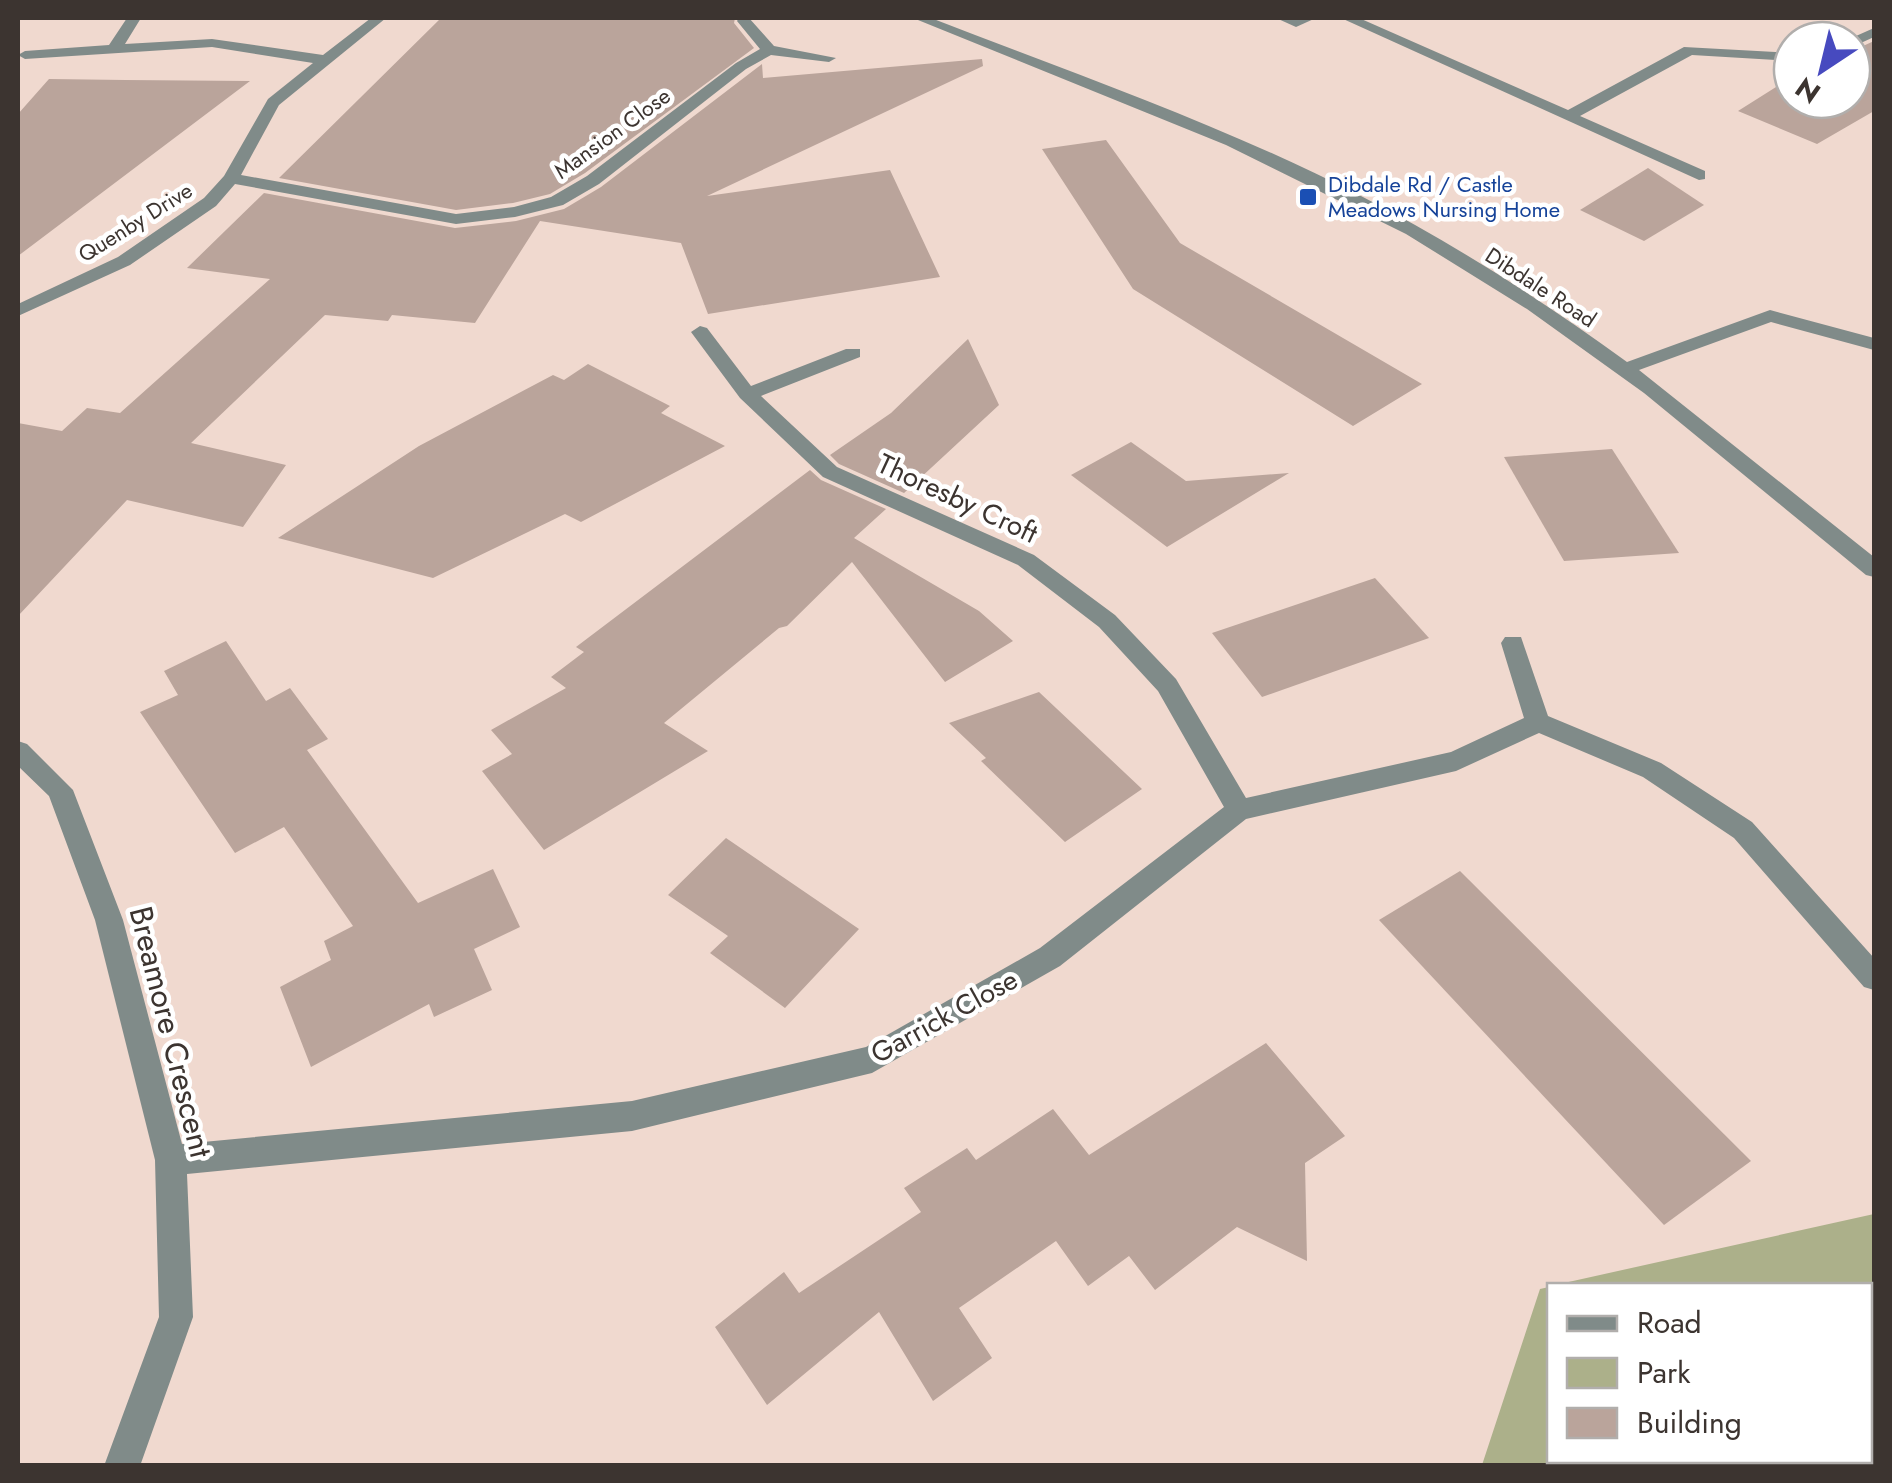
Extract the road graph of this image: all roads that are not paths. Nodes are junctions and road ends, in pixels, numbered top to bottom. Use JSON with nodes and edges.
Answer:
{"nodes":[{"id":1,"x":134,"y":18,"type":"edge"},
{"id":2,"x":379,"y":18,"type":"edge"},
{"id":3,"x":920,"y":18,"type":"edge"},
{"id":4,"x":1348,"y":18,"type":"edge"},
{"id":5,"x":744,"y":20,"type":"dead end"},
{"id":6,"x":114,"y":48,"type":"junction"},
{"id":7,"x":769,"y":50,"type":"junction"},
{"id":8,"x":25,"y":55,"type":"dead end"},
{"id":9,"x":1772,"y":56,"type":"edge"},
{"id":10,"x":828,"y":58,"type":"dead end"},
{"id":11,"x":323,"y":60,"type":"junction"},
{"id":12,"x":1570,"y":116,"type":"junction"},
{"id":13,"x":1699,"y":175,"type":"dead end"},
{"id":14,"x":231,"y":178,"type":"junction"},
{"id":15,"x":18,"y":311,"type":"edge"},
{"id":16,"x":700,"y":332,"type":"dead end"},
{"id":17,"x":1874,"y":344,"type":"edge"},
{"id":18,"x":853,"y":353,"type":"dead end"},
{"id":19,"x":1625,"y":369,"type":"junction"},
{"id":20,"x":747,"y":394,"type":"junction"},
{"id":21,"x":1874,"y":570,"type":"edge"},
{"id":22,"x":1514,"y":643,"type":"dead end"},
{"id":23,"x":1538,"y":722,"type":"junction"},
{"id":24,"x":18,"y":752,"type":"edge"},
{"id":25,"x":1239,"y":810,"type":"junction"},
{"id":26,"x":1874,"y":978,"type":"edge"},
{"id":27,"x":172,"y":1160,"type":"junction"},
{"id":28,"x":122,"y":1466,"type":"edge"}],
"edges":[{"from":1,"to":6,"type":"street"},
{"from":2,"to":11,"type":"street","name":"Quenby Drive"},
{"from":3,"to":19,"type":"street","name":"Dibdale Road"},
{"from":4,"to":12,"type":"street"},
{"from":5,"to":7,"type":"street"},
{"from":6,"to":8,"type":"street"},
{"from":6,"to":11,"type":"street"},
{"from":7,"to":10,"type":"street"},
{"from":7,"to":14,"type":"street","name":"Mansion Close"},
{"from":9,"to":12,"type":"street"},
{"from":11,"to":14,"type":"street","name":"Quenby Drive"},
{"from":12,"to":13,"type":"street"},
{"from":14,"to":15,"type":"street","name":"Quenby Drive"},
{"from":16,"to":20,"type":"street","name":"Thoresby Croft"},
{"from":17,"to":19,"type":"street"},
{"from":18,"to":20,"type":"street"},
{"from":19,"to":21,"type":"street","name":"Dibdale Road"},
{"from":20,"to":25,"type":"street","name":"Thoresby Croft"},
{"from":22,"to":23,"type":"street"},
{"from":23,"to":25,"type":"street","name":"Garrick Close"},
{"from":23,"to":26,"type":"street"},
{"from":24,"to":27,"type":"street","name":"Breamore Crescent"},
{"from":25,"to":27,"type":"street","name":"Garrick Close"},
{"from":27,"to":28,"type":"street","name":"Breamore Crescent"}]}
